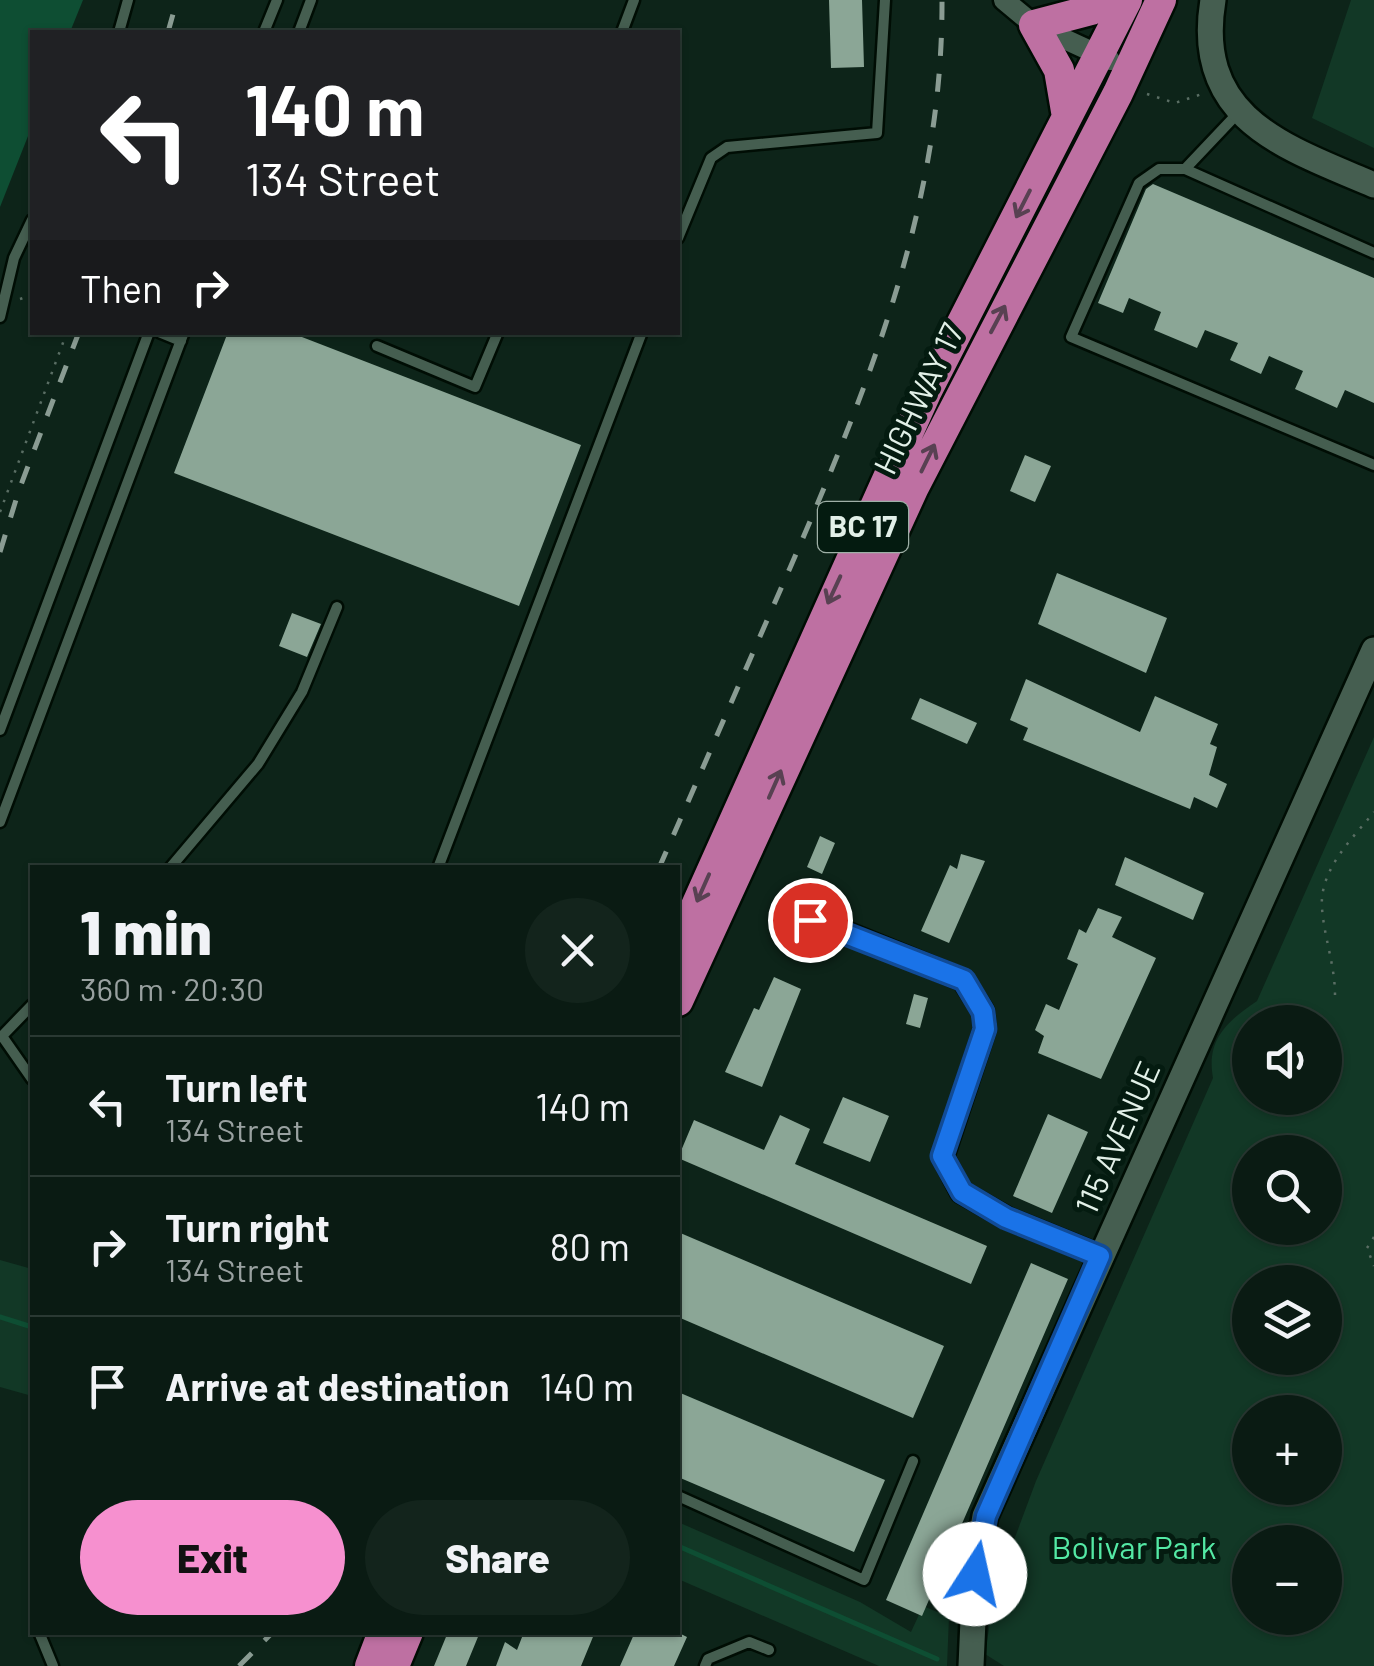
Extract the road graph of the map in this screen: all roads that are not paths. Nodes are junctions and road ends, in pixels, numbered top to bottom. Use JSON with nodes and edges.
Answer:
{"nodes":[{"id":1,"x":128,"y":0,"type":"edge"},
{"id":2,"x":277,"y":0,"type":"edge"},
{"id":3,"x":311,"y":0,"type":"edge"},
{"id":4,"x":634,"y":0,"type":"edge"},
{"id":5,"x":885,"y":0,"type":"edge"},
{"id":6,"x":1004,"y":0,"type":"edge"},
{"id":7,"x":1108,"y":0,"type":"edge"},
{"id":8,"x":1127,"y":0,"type":"edge"},
{"id":9,"x":1161,"y":0,"type":"edge"},
{"id":10,"x":1214,"y":0,"type":"edge"},
{"id":11,"x":1034,"y":25,"type":"junction"},
{"id":12,"x":120,"y":30,"type":"edge"},
{"id":13,"x":265,"y":30,"type":"edge"},
{"id":14,"x":300,"y":30,"type":"edge"},
{"id":15,"x":623,"y":30,"type":"edge"},
{"id":16,"x":1100,"y":56,"type":"junction"},
{"id":17,"x":1133,"y":80,"type":"junction"},
{"id":18,"x":1238,"y":113,"type":"junction"},
{"id":19,"x":1067,"y":117,"type":"junction"},
{"id":20,"x":1185,"y":169,"type":"junction"},
{"id":21,"x":1374,"y":185,"type":"edge"},
{"id":22,"x":30,"y":224,"type":"edge"},
{"id":23,"x":680,"y":233,"type":"edge"},
{"id":24,"x":1374,"y":252,"type":"edge"},
{"id":25,"x":0,"y":317,"type":"edge"},
{"id":26,"x":148,"y":335,"type":"edge"},
{"id":27,"x":497,"y":335,"type":"edge"},
{"id":28,"x":641,"y":335,"type":"edge"},
{"id":29,"x":183,"y":337,"type":"edge"},
{"id":30,"x":377,"y":346,"type":"dead end"},
{"id":31,"x":1374,"y":465,"type":"edge"},
{"id":32,"x":337,"y":607,"type":"dead end"},
{"id":33,"x":1374,"y":650,"type":"edge"},
{"id":34,"x":0,"y":730,"type":"edge"},
{"id":35,"x":0,"y":822,"type":"edge"},
{"id":36,"x":173,"y":865,"type":"edge"},
{"id":37,"x":439,"y":865,"type":"edge"},
{"id":38,"x":788,"y":914,"type":"dead end"},
{"id":39,"x":680,"y":942,"type":"edge"},
{"id":40,"x":680,"y":996,"type":"edge"},
{"id":41,"x":30,"y":1007,"type":"edge"},
{"id":42,"x":1,"y":1035,"type":"edge"},
{"id":43,"x":30,"y":1076,"type":"edge"},
{"id":44,"x":1100,"y":1256,"type":"junction"},
{"id":45,"x":913,"y":1461,"type":"dead end"},
{"id":46,"x":680,"y":1497,"type":"edge"},
{"id":47,"x":40,"y":1635,"type":"edge"},
{"id":48,"x":382,"y":1635,"type":"edge"},
{"id":49,"x":407,"y":1635,"type":"edge"},
{"id":50,"x":769,"y":1650,"type":"dead end"},
{"id":51,"x":53,"y":1666,"type":"edge"},
{"id":52,"x":370,"y":1666,"type":"edge"},
{"id":53,"x":394,"y":1666,"type":"edge"},
{"id":54,"x":705,"y":1666,"type":"edge"},
{"id":55,"x":971,"y":1666,"type":"edge"}],
"edges":[{"from":1,"to":12,"type":"lane"},
{"from":2,"to":13,"type":"lane"},
{"from":3,"to":14,"type":"lane"},
{"from":4,"to":15,"type":"lane"},
{"from":5,"to":23,"type":"lane"},
{"from":6,"to":11,"type":"street"},
{"from":7,"to":11,"type":"highway"},
{"from":8,"to":16,"type":"highway","name":"HIGHWAY 17","number":"BC 17"},
{"from":9,"to":17,"type":"highway","name":"HIGHWAY 17","number":"BC 17"},
{"from":10,"to":18,"type":"street"},
{"from":11,"to":16,"type":"street"},
{"from":11,"to":19,"type":"highway"},
{"from":16,"to":17,"type":"street"},
{"from":16,"to":19,"type":"highway","name":"HIGHWAY 17","number":"BC 17"},
{"from":40,"to":17,"type":"highway","name":"HIGHWAY 17","number":"BC 17","one_way":true},
{"from":18,"to":20,"type":"lane"},
{"from":18,"to":21,"type":"street"},
{"from":19,"to":39,"type":"highway","name":"HIGHWAY 17","number":"BC 17","one_way":true},
{"from":20,"to":24,"type":"lane"},
{"from":20,"to":31,"type":"lane"},
{"from":22,"to":25,"type":"lane"},
{"from":26,"to":34,"type":"lane"},
{"from":27,"to":30,"type":"lane"},
{"from":28,"to":37,"type":"lane"},
{"from":29,"to":35,"type":"lane"},
{"from":32,"to":36,"type":"lane"},
{"from":33,"to":44,"type":"street","name":"115 AVENUE"},
{"from":38,"to":44,"type":"street"},
{"from":41,"to":42,"type":"lane"},
{"from":42,"to":43,"type":"lane"},
{"from":44,"to":55,"type":"street","name":"115 AVENUE"},
{"from":45,"to":46,"type":"lane"},
{"from":47,"to":51,"type":"lane"},
{"from":48,"to":52,"type":"highway"},
{"from":49,"to":53,"type":"highway"},
{"from":50,"to":54,"type":"lane"}]}
